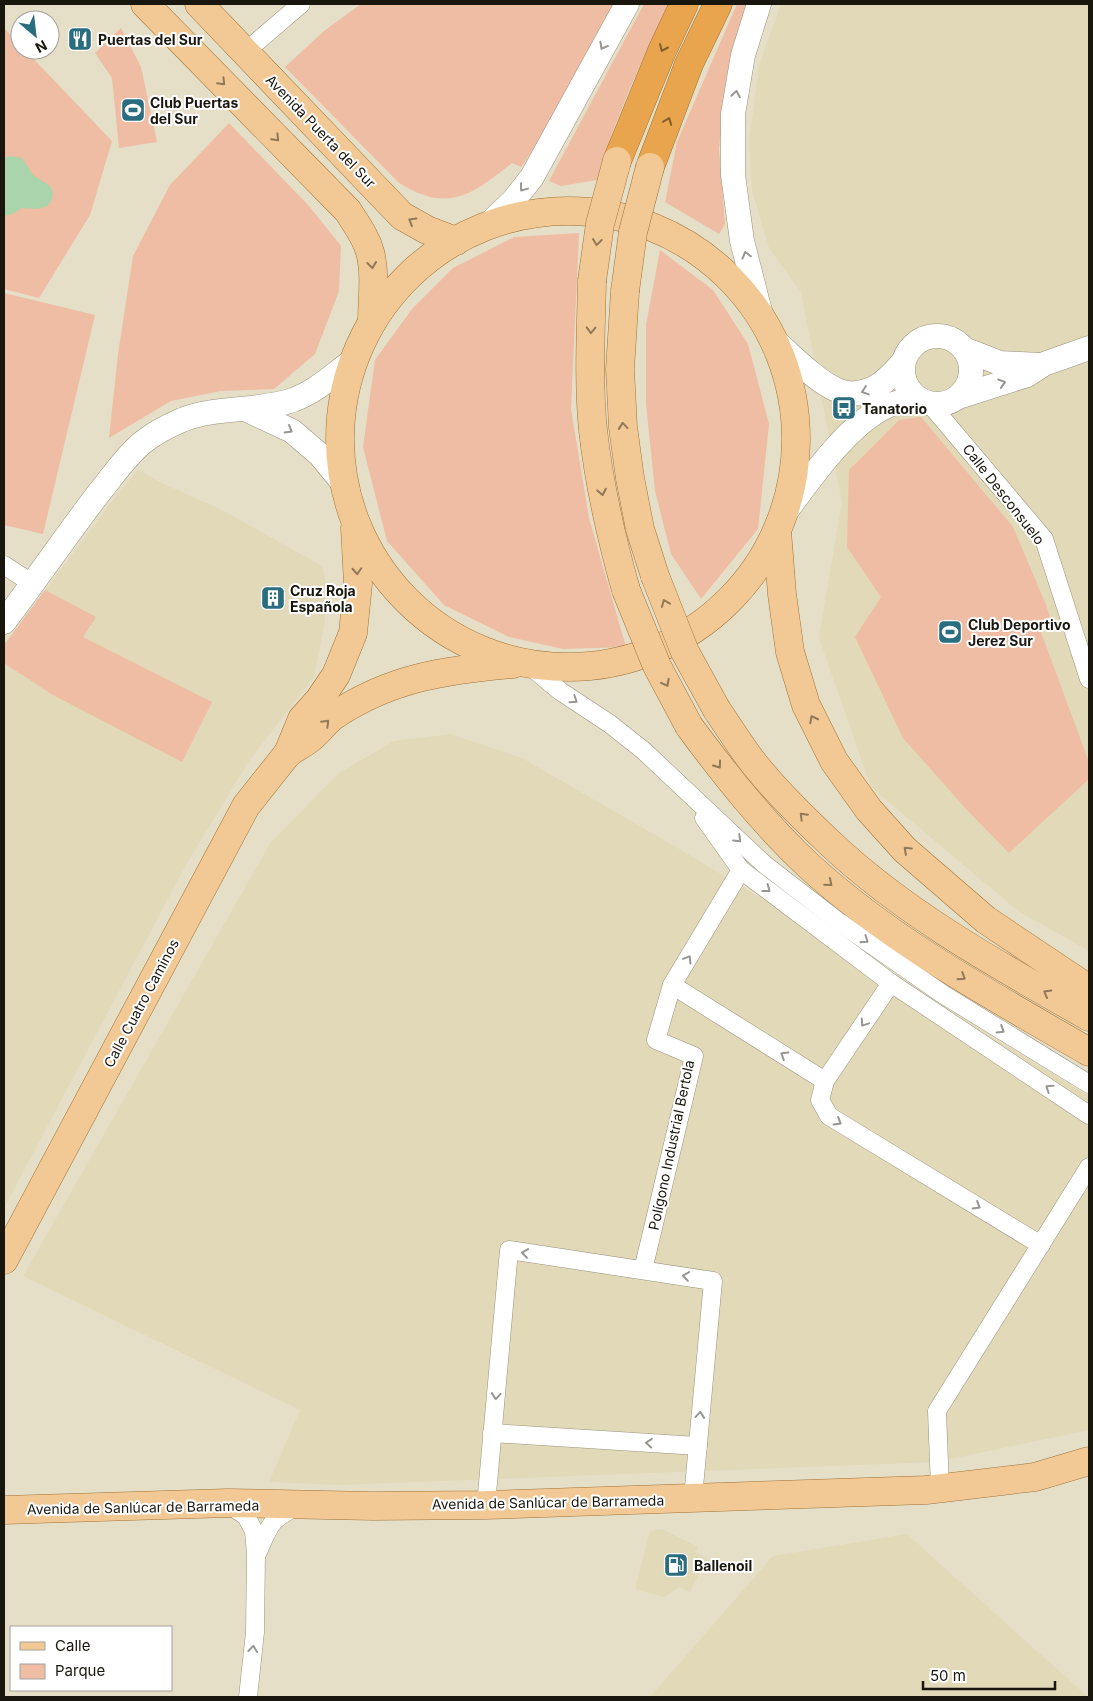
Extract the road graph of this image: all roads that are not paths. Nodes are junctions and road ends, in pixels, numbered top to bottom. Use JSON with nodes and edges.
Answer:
{"nodes":[{"id":1,"x":145,"y":4,"type":"edge"},
{"id":2,"x":199,"y":4,"type":"edge"},
{"id":3,"x":301,"y":4,"type":"edge"},
{"id":4,"x":627,"y":4,"type":"edge"},
{"id":5,"x":684,"y":4,"type":"edge"},
{"id":6,"x":718,"y":4,"type":"edge"},
{"id":7,"x":758,"y":4,"type":"edge"},
{"id":8,"x":245,"y":52,"type":"junction"},
{"id":9,"x":617,"y":161,"type":"joint"},
{"id":10,"x":650,"y":167,"type":"joint"},
{"id":11,"x":487,"y":226,"type":"junction"},
{"id":12,"x":456,"y":241,"type":"junction"},
{"id":13,"x":372,"y":322,"type":"junction"},
{"id":14,"x":768,"y":330,"type":"junction"},
{"id":15,"x":1089,"y":348,"type":"edge"},
{"id":16,"x":966,"y":350,"type":"junction"},
{"id":17,"x":903,"y":362,"type":"junction"},
{"id":18,"x":350,"y":363,"type":"junction"},
{"id":19,"x":1044,"y":364,"type":"junction"},
{"id":20,"x":940,"y":400,"type":"junction"},
{"id":21,"x":245,"y":409,"type":"junction"},
{"id":22,"x":343,"y":483,"type":"junction"},
{"id":23,"x":355,"y":522,"type":"junction"},
{"id":24,"x":781,"y":522,"type":"junction"},
{"id":25,"x":4,"y":565,"type":"edge"},
{"id":26,"x":33,"y":584,"type":"junction"},
{"id":27,"x":4,"y":622,"type":"edge"},
{"id":28,"x":525,"y":667,"type":"junction"},
{"id":29,"x":1089,"y":679,"type":"edge"},
{"id":30,"x":288,"y":753,"type":"junction"},
{"id":31,"x":681,"y":785,"type":"junction"},
{"id":32,"x":741,"y":870,"type":"junction"},
{"id":33,"x":944,"y":882,"type":"junction"},
{"id":34,"x":1089,"y":970,"type":"edge"},
{"id":35,"x":891,"y":983,"type":"junction"},
{"id":36,"x":672,"y":984,"type":"junction"},
{"id":37,"x":1089,"y":989,"type":"edge"},
{"id":38,"x":1089,"y":1017,"type":"edge"},
{"id":39,"x":1089,"y":1052,"type":"edge"},
{"id":40,"x":825,"y":1081,"type":"junction"},
{"id":41,"x":1089,"y":1084,"type":"edge"},
{"id":42,"x":1089,"y":1115,"type":"edge"},
{"id":43,"x":1089,"y":1167,"type":"edge"},
{"id":44,"x":1041,"y":1245,"type":"junction"},
{"id":45,"x":4,"y":1260,"type":"edge"},
{"id":46,"x":643,"y":1270,"type":"junction"},
{"id":47,"x":492,"y":1433,"type":"junction"},
{"id":48,"x":698,"y":1446,"type":"junction"},
{"id":49,"x":1089,"y":1461,"type":"edge"},
{"id":50,"x":940,"y":1488,"type":"junction"},
{"id":51,"x":692,"y":1498,"type":"junction"},
{"id":52,"x":228,"y":1503,"type":"junction"},
{"id":53,"x":302,"y":1504,"type":"junction"},
{"id":54,"x":486,"y":1505,"type":"junction"},
{"id":55,"x":4,"y":1510,"type":"edge"},
{"id":56,"x":256,"y":1554,"type":"junction"},
{"id":57,"x":248,"y":1697,"type":"edge"}],
"edges":[{"from":1,"to":13,"type":"main road","one_way":true},
{"from":2,"to":8,"type":"main road","name":"Avenida Puerta del Sur"},
{"from":3,"to":8,"type":"street"},
{"from":4,"to":11,"type":"street","one_way":true},
{"from":5,"to":9,"type":"highway","one_way":true},
{"from":10,"to":6,"type":"highway","one_way":true},
{"from":14,"to":7,"type":"street","one_way":true},
{"from":12,"to":8,"type":"main road","name":"Avenida Puerta del Sur","one_way":true},
{"from":9,"to":39,"type":"main road","one_way":true,"bridge":true},
{"from":38,"to":10,"type":"main road","one_way":true,"bridge":true},
{"from":11,"to":12,"type":"main road"},
{"from":11,"to":14,"type":"main road"},
{"from":12,"to":13,"type":"main road"},
{"from":13,"to":18,"type":"main road"},
{"from":17,"to":14,"type":"street","one_way":true},
{"from":14,"to":24,"type":"main road"},
{"from":15,"to":19,"type":"street"},
{"from":16,"to":17,"type":"street"},
{"from":16,"to":19,"type":"street"},
{"from":16,"to":20,"type":"street"},
{"from":17,"to":20,"type":"street"},
{"from":18,"to":21,"type":"street"},
{"from":18,"to":22,"type":"main road"},
{"from":20,"to":19,"type":"street","one_way":true},
{"from":20,"to":24,"type":"street"},
{"from":20,"to":29,"type":"street","name":"Calle Desconsuelo"},
{"from":21,"to":22,"type":"street","one_way":true},
{"from":21,"to":26,"type":"street"},
{"from":22,"to":23,"type":"main road"},
{"from":23,"to":28,"type":"main road"},
{"from":23,"to":30,"type":"main road","name":"Calle Cuatro Caminos","one_way":true},
{"from":24,"to":28,"type":"main road","name":"Calle Cuatro Caminos"},
{"from":33,"to":24,"type":"main road","one_way":true},
{"from":25,"to":26,"type":"street"},
{"from":26,"to":27,"type":"street"},
{"from":30,"to":28,"type":"main road","name":"Calle Cuatro Caminos","one_way":true},
{"from":28,"to":31,"type":"street","one_way":true},
{"from":30,"to":45,"type":"main road","name":"Calle Cuatro Caminos"},
{"from":31,"to":32,"type":"street"},
{"from":31,"to":41,"type":"street","one_way":true},
{"from":32,"to":35,"type":"street","one_way":true},
{"from":36,"to":32,"type":"street","name":"Polígono Industrial Bertola","one_way":true},
{"from":33,"to":34,"type":"main road"},
{"from":33,"to":37,"type":"main road"},
{"from":35,"to":40,"type":"street","one_way":true},
{"from":42,"to":35,"type":"street","one_way":true},
{"from":40,"to":36,"type":"street","one_way":true},
{"from":36,"to":46,"type":"street","name":"Polígono Industrial Bertola"},
{"from":40,"to":44,"type":"street","one_way":true},
{"from":43,"to":44,"type":"street"},
{"from":44,"to":50,"type":"street"},
{"from":46,"to":47,"type":"street","one_way":true},
{"from":48,"to":46,"type":"street","one_way":true},
{"from":48,"to":47,"type":"street","one_way":true},
{"from":47,"to":54,"type":"street"},
{"from":48,"to":51,"type":"street"},
{"from":49,"to":50,"type":"main road","name":"Avenida de Sanlúcar de Barrameda"},
{"from":50,"to":51,"type":"main road","name":"Avenida de Sanlúcar de Barrameda"},
{"from":51,"to":54,"type":"main road","name":"Avenida de Sanlúcar de Barrameda"},
{"from":52,"to":53,"type":"main road","name":"Avenida de Sanlúcar de Barrameda"},
{"from":52,"to":55,"type":"main road","name":"Avenida de Sanlúcar de Barrameda"},
{"from":52,"to":56,"type":"street"},
{"from":53,"to":54,"type":"main road","name":"Avenida de Sanlúcar de Barrameda"},
{"from":53,"to":56,"type":"street"},
{"from":57,"to":56,"type":"street","one_way":true}]}
